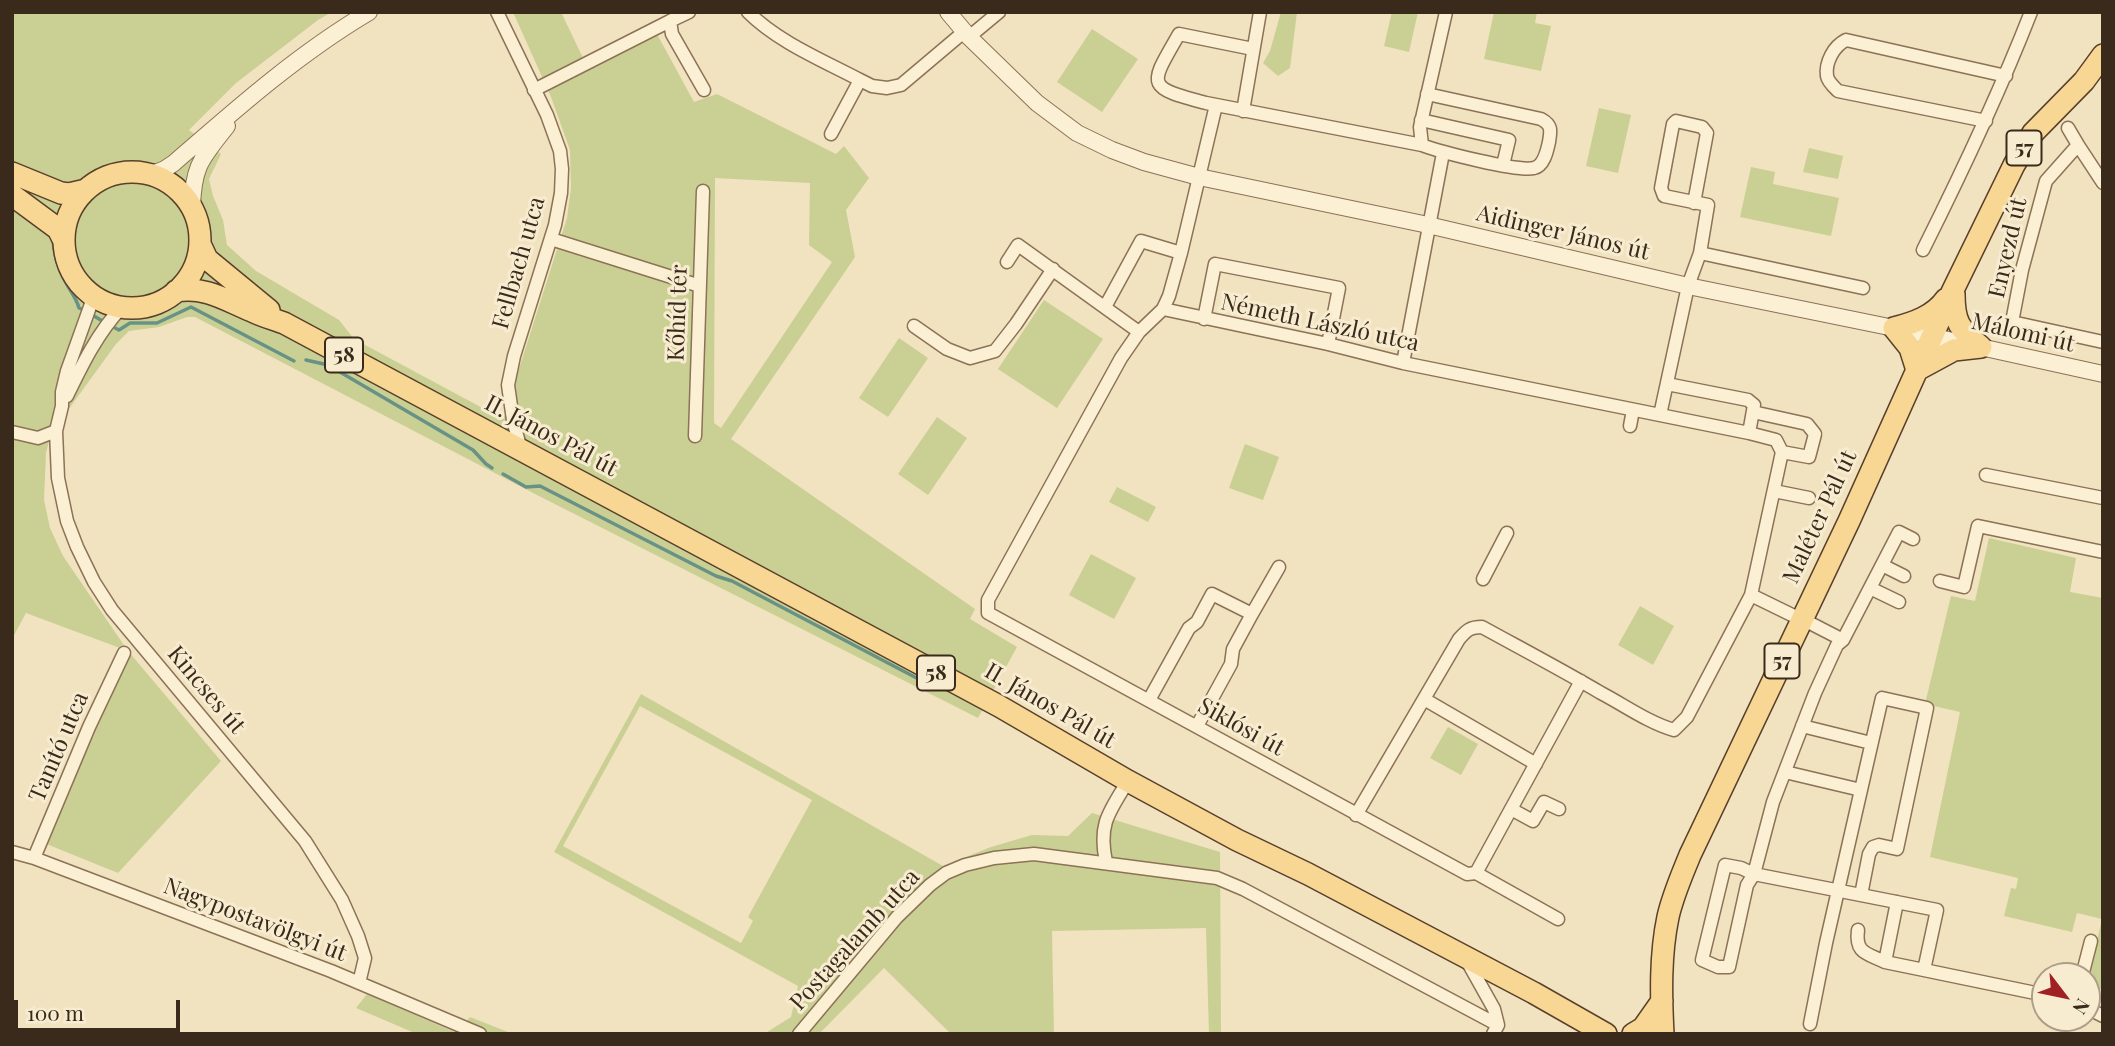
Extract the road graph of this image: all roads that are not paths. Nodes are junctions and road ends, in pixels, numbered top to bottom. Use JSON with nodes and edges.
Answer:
{"nodes":[{"id":1,"x":369,"y":12,"type":"edge"},
{"id":2,"x":689,"y":12,"type":"edge"},
{"id":3,"x":748,"y":12,"type":"edge"},
{"id":4,"x":948,"y":12,"type":"edge"},
{"id":5,"x":999,"y":12,"type":"edge"},
{"id":6,"x":1260,"y":12,"type":"edge"},
{"id":7,"x":1447,"y":12,"type":"edge"},
{"id":8,"x":2031,"y":12,"type":"edge"},
{"id":9,"x":500,"y":16,"type":"edge"},
{"id":10,"x":670,"y":21,"type":"junction"},
{"id":11,"x":967,"y":34,"type":"junction"},
{"id":12,"x":1253,"y":49,"type":"junction"},
{"id":13,"x":2101,"y":60,"type":"edge"},
{"id":14,"x":2006,"y":76,"type":"junction"},
{"id":15,"x":860,"y":80,"type":"junction"},
{"id":16,"x":534,"y":90,"type":"junction"},
{"id":17,"x":704,"y":90,"type":"dead end"},
{"id":18,"x":1427,"y":94,"type":"junction"},
{"id":19,"x":1216,"y":105,"type":"junction"},
{"id":20,"x":239,"y":109,"type":"junction"},
{"id":21,"x":1243,"y":111,"type":"junction"},
{"id":22,"x":1422,"y":120,"type":"junction"},
{"id":23,"x":1986,"y":121,"type":"junction"},
{"id":24,"x":2068,"y":128,"type":"dead end"},
{"id":25,"x":831,"y":134,"type":"dead end"},
{"id":26,"x":1422,"y":145,"type":"junction"},
{"id":27,"x":2078,"y":145,"type":"junction"},
{"id":28,"x":1443,"y":153,"type":"junction"},
{"id":29,"x":1503,"y":164,"type":"junction"},
{"id":30,"x":12,"y":173,"type":"edge"},
{"id":31,"x":150,"y":175,"type":"junction"},
{"id":32,"x":1199,"y":177,"type":"junction"},
{"id":33,"x":2103,"y":183,"type":"edge"},
{"id":34,"x":86,"y":190,"type":"junction"},
{"id":35,"x":702,"y":191,"type":"dead end"},
{"id":36,"x":12,"y":195,"type":"edge"},
{"id":37,"x":1694,"y":203,"type":"junction"},
{"id":38,"x":192,"y":208,"type":"junction"},
{"id":39,"x":1428,"y":225,"type":"junction"},
{"id":40,"x":551,"y":239,"type":"junction"},
{"id":41,"x":64,"y":241,"type":"junction"},
{"id":42,"x":200,"y":244,"type":"junction"},
{"id":43,"x":1923,"y":250,"type":"dead end"},
{"id":44,"x":1181,"y":253,"type":"junction"},
{"id":45,"x":1700,"y":253,"type":"junction"},
{"id":46,"x":1007,"y":262,"type":"dead end"},
{"id":47,"x":1052,"y":269,"type":"junction"},
{"id":48,"x":700,"y":286,"type":"junction"},
{"id":49,"x":1688,"y":286,"type":"junction"},
{"id":50,"x":83,"y":288,"type":"junction"},
{"id":51,"x":1863,"y":288,"type":"dead end"},
{"id":52,"x":1954,"y":290,"type":"junction"},
{"id":53,"x":176,"y":292,"type":"junction"},
{"id":54,"x":122,"y":307,"type":"junction"},
{"id":55,"x":1105,"y":307,"type":"junction"},
{"id":56,"x":1163,"y":309,"type":"junction"},
{"id":57,"x":1204,"y":319,"type":"junction"},
{"id":58,"x":284,"y":323,"type":"junction"},
{"id":59,"x":914,"y":326,"type":"dead end"},
{"id":60,"x":1894,"y":328,"type":"junction"},
{"id":61,"x":1139,"y":332,"type":"junction"},
{"id":62,"x":1933,"y":336,"type":"junction"},
{"id":63,"x":2103,"y":342,"type":"edge"},
{"id":64,"x":1328,"y":344,"type":"junction"},
{"id":65,"x":1981,"y":347,"type":"junction"},
{"id":66,"x":1404,"y":363,"type":"junction"},
{"id":67,"x":1917,"y":370,"type":"junction"},
{"id":68,"x":2103,"y":374,"type":"edge"},
{"id":69,"x":1667,"y":384,"type":"junction"},
{"id":70,"x":62,"y":406,"type":"junction"},
{"id":71,"x":1633,"y":410,"type":"junction"},
{"id":72,"x":1753,"y":412,"type":"junction"},
{"id":73,"x":1660,"y":415,"type":"junction"},
{"id":74,"x":1630,"y":426,"type":"dead end"},
{"id":75,"x":55,"y":431,"type":"junction"},
{"id":76,"x":12,"y":432,"type":"edge"},
{"id":77,"x":1749,"y":433,"type":"junction"},
{"id":78,"x":695,"y":436,"type":"dead end"},
{"id":79,"x":521,"y":450,"type":"junction"},
{"id":80,"x":1782,"y":452,"type":"junction"},
{"id":81,"x":1986,"y":475,"type":"dead end"},
{"id":82,"x":1774,"y":491,"type":"junction"},
{"id":83,"x":1809,"y":498,"type":"dead end"},
{"id":84,"x":2103,"y":498,"type":"edge"},
{"id":85,"x":1507,"y":533,"type":"dead end"},
{"id":86,"x":1913,"y":539,"type":"dead end"},
{"id":87,"x":2103,"y":552,"type":"edge"},
{"id":88,"x":1882,"y":565,"type":"junction"},
{"id":89,"x":1279,"y":567,"type":"dead end"},
{"id":90,"x":1904,"y":576,"type":"dead end"},
{"id":91,"x":1483,"y":579,"type":"dead end"},
{"id":92,"x":1940,"y":581,"type":"dead end"},
{"id":93,"x":1870,"y":588,"type":"junction"},
{"id":94,"x":1751,"y":595,"type":"junction"},
{"id":95,"x":1899,"y":602,"type":"dead end"},
{"id":96,"x":1252,"y":614,"type":"junction"},
{"id":97,"x":1800,"y":623,"type":"junction"},
{"id":98,"x":1843,"y":640,"type":"junction"},
{"id":99,"x":124,"y":653,"type":"dead end"},
{"id":100,"x":1581,"y":681,"type":"junction"},
{"id":101,"x":1424,"y":699,"type":"junction"},
{"id":102,"x":1149,"y":700,"type":"junction"},
{"id":103,"x":1197,"y":726,"type":"junction"},
{"id":104,"x":1802,"y":726,"type":"junction"},
{"id":105,"x":1871,"y":743,"type":"junction"},
{"id":106,"x":1536,"y":764,"type":"junction"},
{"id":107,"x":1785,"y":772,"type":"junction"},
{"id":108,"x":1128,"y":781,"type":"junction"},
{"id":109,"x":1861,"y":790,"type":"junction"},
{"id":110,"x":1511,"y":809,"type":"junction"},
{"id":111,"x":1559,"y":809,"type":"dead end"},
{"id":112,"x":1356,"y":815,"type":"junction"},
{"id":113,"x":12,"y":852,"type":"edge"},
{"id":114,"x":34,"y":858,"type":"junction"},
{"id":115,"x":1107,"y":862,"type":"junction"},
{"id":116,"x":1477,"y":872,"type":"junction"},
{"id":117,"x":1754,"y":874,"type":"junction"},
{"id":118,"x":1838,"y":891,"type":"junction"},
{"id":119,"x":1861,"y":895,"type":"junction"},
{"id":120,"x":1898,"y":902,"type":"junction"},
{"id":121,"x":1558,"y":919,"type":"dead end"},
{"id":122,"x":1858,"y":929,"type":"dead end"},
{"id":123,"x":2091,"y":942,"type":"dead end"},
{"id":124,"x":1465,"y":958,"type":"junction"},
{"id":125,"x":1885,"y":961,"type":"junction"},
{"id":126,"x":2086,"y":962,"type":"edge"},
{"id":127,"x":1924,"y":970,"type":"junction"},
{"id":128,"x":359,"y":983,"type":"junction"},
{"id":129,"x":2031,"y":992,"type":"edge"},
{"id":130,"x":1662,"y":1001,"type":"junction"},
{"id":131,"x":1810,"y":1024,"type":"dead end"},
{"id":132,"x":1496,"y":1029,"type":"edge"},
{"id":133,"x":480,"y":1034,"type":"edge"},
{"id":134,"x":799,"y":1034,"type":"edge"},
{"id":135,"x":1606,"y":1034,"type":"edge"},
{"id":136,"x":1633,"y":1034,"type":"edge"},
{"id":137,"x":1663,"y":1034,"type":"edge"},
{"id":138,"x":1677,"y":1034,"type":"edge"}],
"edges":[{"from":1,"to":20,"type":"street"},
{"from":2,"to":10,"type":"street"},
{"from":3,"to":15,"type":"street"},
{"from":4,"to":11,"type":"street","name":"Aidinger János út"},
{"from":5,"to":11,"type":"street"},
{"from":6,"to":12,"type":"street"},
{"from":7,"to":18,"type":"street"},
{"from":8,"to":14,"type":"street"},
{"from":9,"to":16,"type":"street","name":"Fellbach utca"},
{"from":10,"to":16,"type":"street"},
{"from":10,"to":17,"type":"street"},
{"from":11,"to":15,"type":"street"},
{"from":11,"to":32,"type":"street","name":"Aidinger János út"},
{"from":12,"to":19,"type":"street"},
{"from":12,"to":21,"type":"street"},
{"from":13,"to":52,"type":"main road","name":"Maléter Pál út","number":"57"},
{"from":14,"to":23,"type":"street"},
{"from":14,"to":23,"type":"street"},
{"from":15,"to":25,"type":"street"},
{"from":16,"to":40,"type":"street","name":"Fellbach utca"},
{"from":18,"to":22,"type":"street"},
{"from":18,"to":29,"type":"street"},
{"from":19,"to":21,"type":"street"},
{"from":19,"to":32,"type":"street"},
{"from":20,"to":31,"type":"street"},
{"from":20,"to":38,"type":"street"},
{"from":21,"to":26,"type":"street"},
{"from":22,"to":26,"type":"street"},
{"from":22,"to":29,"type":"street"},
{"from":23,"to":43,"type":"street"},
{"from":24,"to":27,"type":"street"},
{"from":26,"to":28,"type":"street"},
{"from":27,"to":33,"type":"street"},
{"from":27,"to":63,"type":"street","name":"Enyezd út"},
{"from":28,"to":29,"type":"street"},
{"from":28,"to":39,"type":"street"},
{"from":30,"to":34,"type":"main road"},
{"from":31,"to":34,"type":"main road"},
{"from":31,"to":38,"type":"main road"},
{"from":32,"to":39,"type":"street","name":"Aidinger János út"},
{"from":32,"to":44,"type":"street"},
{"from":34,"to":41,"type":"main road"},
{"from":35,"to":48,"type":"street","name":"Kőhíd tér"},
{"from":36,"to":41,"type":"main road"},
{"from":37,"to":37,"type":"street"},
{"from":37,"to":45,"type":"street"},
{"from":38,"to":42,"type":"main road","number":"58"},
{"from":39,"to":49,"type":"street","name":"Aidinger János út"},
{"from":39,"to":66,"type":"street"},
{"from":40,"to":48,"type":"street"},
{"from":40,"to":79,"type":"street","name":"Fellbach utca"},
{"from":41,"to":50,"type":"main road"},
{"from":42,"to":53,"type":"main road"},
{"from":42,"to":58,"type":"main road","number":"58"},
{"from":44,"to":55,"type":"street"},
{"from":44,"to":56,"type":"street"},
{"from":45,"to":49,"type":"street"},
{"from":45,"to":51,"type":"street"},
{"from":46,"to":47,"type":"street"},
{"from":47,"to":55,"type":"street"},
{"from":47,"to":59,"type":"street"},
{"from":48,"to":78,"type":"street","name":"Kőhíd tér"},
{"from":49,"to":60,"type":"street","name":"Aidinger János út"},
{"from":49,"to":69,"type":"street"},
{"from":50,"to":54,"type":"main road"},
{"from":50,"to":70,"type":"street"},
{"from":52,"to":60,"type":"main road"},
{"from":52,"to":62,"type":"main road","name":"Maléter Pál út","number":"57"},
{"from":52,"to":65,"type":"main road"},
{"from":53,"to":54,"type":"main road","number":"58"},
{"from":53,"to":58,"type":"main road","number":"58"},
{"from":54,"to":70,"type":"street"},
{"from":55,"to":61,"type":"street"},
{"from":56,"to":57,"type":"street","name":"Németh László utca"},
{"from":56,"to":61,"type":"street"},
{"from":57,"to":64,"type":"street","name":"Németh László utca"},
{"from":57,"to":64,"type":"street"},
{"from":58,"to":79,"type":"main road","name":"II. János Pál út","number":"58"},
{"from":60,"to":62,"type":"street","name":"Aidinger János út"},
{"from":60,"to":67,"type":"main road"},
{"from":61,"to":102,"type":"street","name":"Siklósi út"},
{"from":62,"to":65,"type":"street","name":"Málomi út"},
{"from":62,"to":67,"type":"main road","name":"Maléter Pál út","number":"57"},
{"from":64,"to":66,"type":"street","name":"Németh László utca"},
{"from":65,"to":67,"type":"main road"},
{"from":65,"to":68,"type":"street","name":"Málomi út"},
{"from":66,"to":71,"type":"street","name":"Németh László utca"},
{"from":67,"to":97,"type":"main road","name":"Maléter Pál út","number":"57"},
{"from":69,"to":72,"type":"street"},
{"from":69,"to":73,"type":"street"},
{"from":70,"to":75,"type":"street","name":"Kincses út"},
{"from":71,"to":73,"type":"street","name":"Németh László utca"},
{"from":71,"to":74,"type":"street"},
{"from":72,"to":77,"type":"street"},
{"from":72,"to":80,"type":"street"},
{"from":73,"to":77,"type":"street","name":"Németh László utca"},
{"from":75,"to":76,"type":"street"},
{"from":75,"to":128,"type":"street","name":"Kincses út"},
{"from":77,"to":80,"type":"street","name":"Németh László utca"},
{"from":79,"to":108,"type":"main road","name":"II. János Pál út","number":"58"},
{"from":80,"to":82,"type":"street","name":"Maléter Pál út"},
{"from":81,"to":84,"type":"street"},
{"from":82,"to":83,"type":"street"},
{"from":82,"to":94,"type":"street","name":"Maléter Pál út"},
{"from":85,"to":91,"type":"street"},
{"from":86,"to":88,"type":"street"},
{"from":87,"to":92,"type":"street"},
{"from":88,"to":90,"type":"street"},
{"from":88,"to":93,"type":"street"},
{"from":89,"to":96,"type":"street"},
{"from":93,"to":95,"type":"street"},
{"from":93,"to":98,"type":"street"},
{"from":94,"to":97,"type":"street"},
{"from":94,"to":100,"type":"street","name":"Maléter Pál út"},
{"from":96,"to":102,"type":"street"},
{"from":96,"to":103,"type":"street"},
{"from":97,"to":98,"type":"street"},
{"from":97,"to":130,"type":"main road","name":"Maléter Pál út","number":"57"},
{"from":98,"to":104,"type":"street"},
{"from":99,"to":114,"type":"street","name":"Tanító utca"},
{"from":100,"to":101,"type":"street"},
{"from":100,"to":106,"type":"street"},
{"from":101,"to":106,"type":"street"},
{"from":101,"to":112,"type":"street"},
{"from":102,"to":103,"type":"street","name":"Siklósi út"},
{"from":103,"to":112,"type":"street","name":"Siklósi út"},
{"from":104,"to":105,"type":"street"},
{"from":104,"to":107,"type":"street"},
{"from":105,"to":109,"type":"street"},
{"from":105,"to":119,"type":"street"},
{"from":106,"to":110,"type":"street"},
{"from":107,"to":109,"type":"street"},
{"from":107,"to":117,"type":"street"},
{"from":108,"to":115,"type":"street"},
{"from":108,"to":124,"type":"main road","name":"II. János Pál út","number":"58"},
{"from":109,"to":118,"type":"street"},
{"from":110,"to":111,"type":"street"},
{"from":110,"to":116,"type":"street"},
{"from":112,"to":116,"type":"street","name":"Siklósi út"},
{"from":113,"to":114,"type":"street","name":"Nagypostavölgyi út"},
{"from":114,"to":128,"type":"street","name":"Nagypostavölgyi út"},
{"from":115,"to":132,"type":"street","name":"Postagalamb utca"},
{"from":115,"to":134,"type":"street","name":"Postagalamb utca"},
{"from":116,"to":121,"type":"street","name":"Siklósi út"},
{"from":117,"to":117,"type":"street"},
{"from":117,"to":118,"type":"street"},
{"from":118,"to":119,"type":"street"},
{"from":118,"to":131,"type":"street"},
{"from":119,"to":120,"type":"street"},
{"from":120,"to":125,"type":"street"},
{"from":120,"to":127,"type":"street"},
{"from":122,"to":125,"type":"street"},
{"from":123,"to":126,"type":"street"},
{"from":124,"to":132,"type":"street"},
{"from":124,"to":135,"type":"main road","name":"II. János Pál út","number":"58"},
{"from":125,"to":127,"type":"street"},
{"from":127,"to":129,"type":"street"},
{"from":128,"to":133,"type":"street","name":"Nagypostavölgyi út"},
{"from":130,"to":136,"type":"main road"},
{"from":130,"to":137,"type":"main road","name":"Maléter Pál út","number":"57"},
{"from":130,"to":138,"type":"main road"}]}
